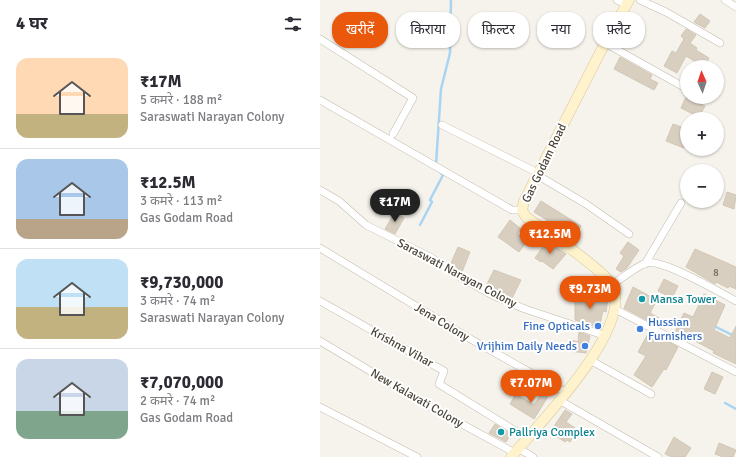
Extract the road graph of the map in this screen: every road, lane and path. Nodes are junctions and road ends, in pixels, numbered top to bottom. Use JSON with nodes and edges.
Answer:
{"nodes":[{"id":1,"x":617,"y":0,"type":"edge"},
{"id":2,"x":640,"y":0,"type":"edge"},
{"id":3,"x":725,"y":0,"type":"edge"},
{"id":4,"x":628,"y":3,"type":"edge"},
{"id":5,"x":736,"y":7,"type":"edge"},
{"id":6,"x":623,"y":12,"type":"edge"},
{"id":7,"x":320,"y":39,"type":"edge"},
{"id":8,"x":720,"y":43,"type":"dead end"},
{"id":9,"x":602,"y":48,"type":"edge"},
{"id":10,"x":614,"y":48,"type":"edge"},
{"id":11,"x":680,"y":85,"type":"edge"},
{"id":12,"x":320,"y":100,"type":"edge"},
{"id":13,"x":442,"y":125,"type":"dead end"},
{"id":14,"x":393,"y":134,"type":"dead end"},
{"id":15,"x":538,"y":174,"type":"junction"},
{"id":16,"x":320,"y":190,"type":"edge"},
{"id":17,"x":680,"y":205,"type":"edge"},
{"id":18,"x":522,"y":210,"type":"junction"},
{"id":19,"x":629,"y":234,"type":"dead end"},
{"id":20,"x":320,"y":248,"type":"edge"},
{"id":21,"x":645,"y":264,"type":"junction"},
{"id":22,"x":612,"y":285,"type":"junction"},
{"id":23,"x":736,"y":300,"type":"edge"},
{"id":24,"x":320,"y":301,"type":"edge"},
{"id":25,"x":615,"y":309,"type":"junction"},
{"id":26,"x":606,"y":336,"type":"junction"},
{"id":27,"x":320,"y":341,"type":"edge"},
{"id":28,"x":590,"y":360,"type":"junction"},
{"id":29,"x":736,"y":372,"type":"edge"},
{"id":30,"x":651,"y":394,"type":"dead end"},
{"id":31,"x":562,"y":396,"type":"junction"},
{"id":32,"x":320,"y":407,"type":"edge"},
{"id":33,"x":527,"y":438,"type":"junction"},
{"id":34,"x":515,"y":453,"type":"edge"},
{"id":35,"x":418,"y":457,"type":"edge"},
{"id":36,"x":533,"y":457,"type":"edge"},
{"id":37,"x":658,"y":457,"type":"edge"}],
"edges":[{"from":1,"to":4,"type":"street"},
{"from":2,"to":8,"type":"street"},
{"from":3,"to":5,"type":"street"},
{"from":4,"to":6,"type":"main road","name":"Gas Godam Road"},
{"from":7,"to":14,"type":"street"},
{"from":9,"to":15,"type":"main road","name":"Gas Godam Road"},
{"from":10,"to":11,"type":"street"},
{"from":12,"to":18,"type":"street"},
{"from":13,"to":15,"type":"street"},
{"from":15,"to":18,"type":"main road","name":"Gas Godam Road"},
{"from":15,"to":19,"type":"street"},
{"from":16,"to":26,"type":"street","name":"Saraswati Narayan Colony"},
{"from":17,"to":21,"type":"street"},
{"from":18,"to":22,"type":"main road","name":"Gas Godam Road"},
{"from":20,"to":31,"type":"street","name":"Jena Colony"},
{"from":21,"to":22,"type":"street"},
{"from":21,"to":23,"type":"street"},
{"from":22,"to":25,"type":"main road"},
{"from":24,"to":33,"type":"street","name":"Krishna Vihar"},
{"from":25,"to":26,"type":"main road"},
{"from":25,"to":29,"type":"street"},
{"from":26,"to":28,"type":"main road"},
{"from":27,"to":34,"type":"street","name":"New Kalavati Colony"},
{"from":28,"to":30,"type":"street"},
{"from":28,"to":31,"type":"main road"},
{"from":31,"to":33,"type":"main road"},
{"from":31,"to":37,"type":"street","name":"Jena Colony"},
{"from":32,"to":35,"type":"street"},
{"from":33,"to":34,"type":"main road"},
{"from":34,"to":36,"type":"street","name":"New Kalavati Colony"}]}
